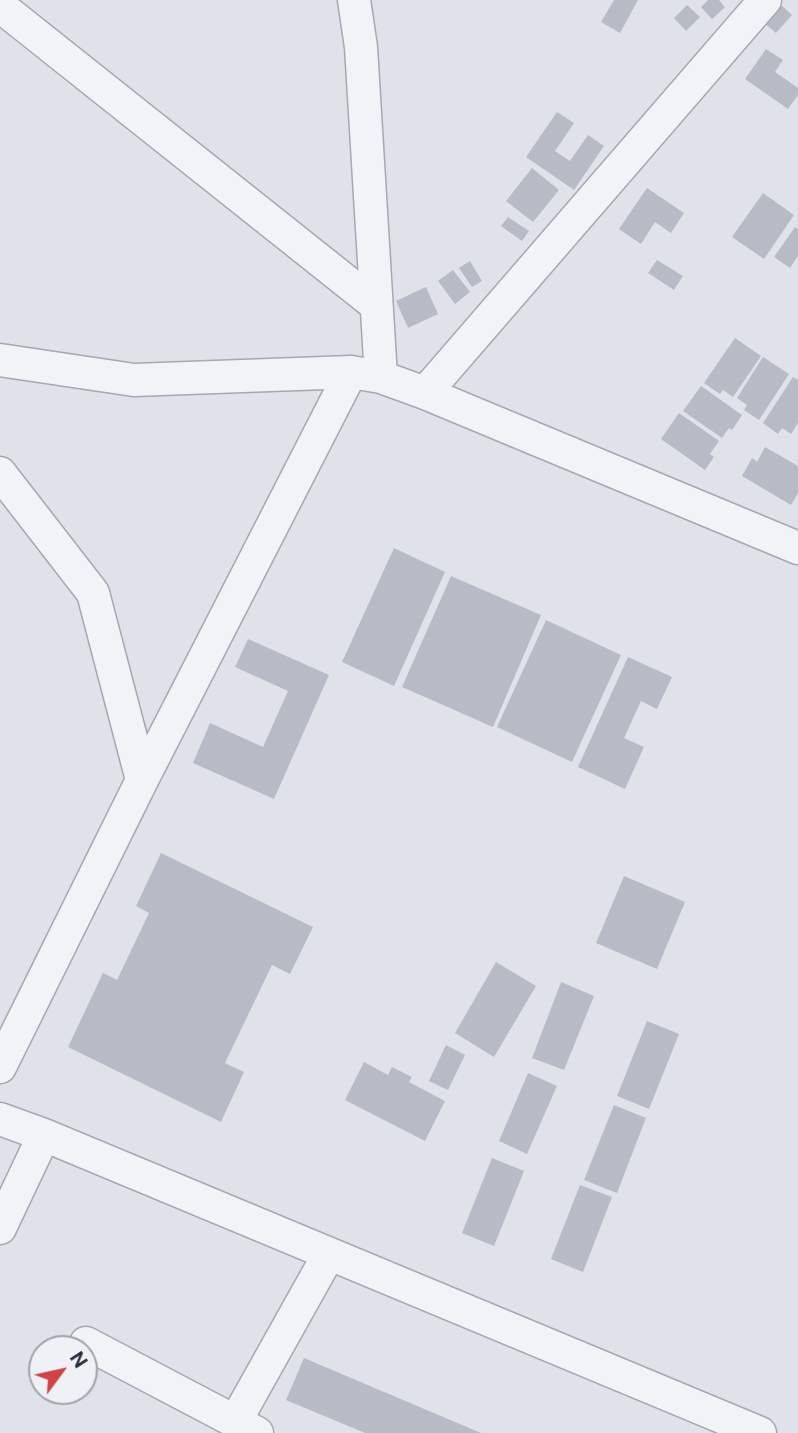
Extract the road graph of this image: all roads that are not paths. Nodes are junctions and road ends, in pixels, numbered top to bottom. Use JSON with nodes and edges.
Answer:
{"nodes":[{"id":1,"x":354,"y":0,"type":"edge"},
{"id":2,"x":765,"y":0,"type":"edge"},
{"id":3,"x":0,"y":6,"type":"edge"},
{"id":4,"x":376,"y":305,"type":"junction"},
{"id":5,"x":0,"y":360,"type":"edge"},
{"id":6,"x":366,"y":374,"type":"junction"},
{"id":7,"x":425,"y":393,"type":"junction"},
{"id":8,"x":0,"y":473,"type":"edge"},
{"id":9,"x":796,"y":543,"type":"edge"},
{"id":10,"x":142,"y":780,"type":"junction"},
{"id":11,"x":0,"y":1067,"type":"edge"},
{"id":12,"x":0,"y":1119,"type":"edge"},
{"id":13,"x":44,"y":1135,"type":"junction"},
{"id":14,"x":0,"y":1227,"type":"edge"},
{"id":15,"x":329,"y":1254,"type":"junction"},
{"id":16,"x":98,"y":1349,"type":"edge"},
{"id":17,"x":246,"y":1427,"type":"edge"},
{"id":18,"x":760,"y":1433,"type":"edge"}],
"edges":[{"from":1,"to":4,"type":"street"},
{"from":2,"to":7,"type":"street"},
{"from":3,"to":4,"type":"street"},
{"from":4,"to":6,"type":"street"},
{"from":5,"to":6,"type":"street"},
{"from":6,"to":7,"type":"street"},
{"from":6,"to":10,"type":"street"},
{"from":7,"to":9,"type":"street"},
{"from":8,"to":10,"type":"street"},
{"from":10,"to":11,"type":"street"},
{"from":12,"to":13,"type":"street"},
{"from":13,"to":14,"type":"street"},
{"from":13,"to":15,"type":"street"},
{"from":15,"to":17,"type":"street"},
{"from":15,"to":18,"type":"street"},
{"from":16,"to":17,"type":"street"}]}
